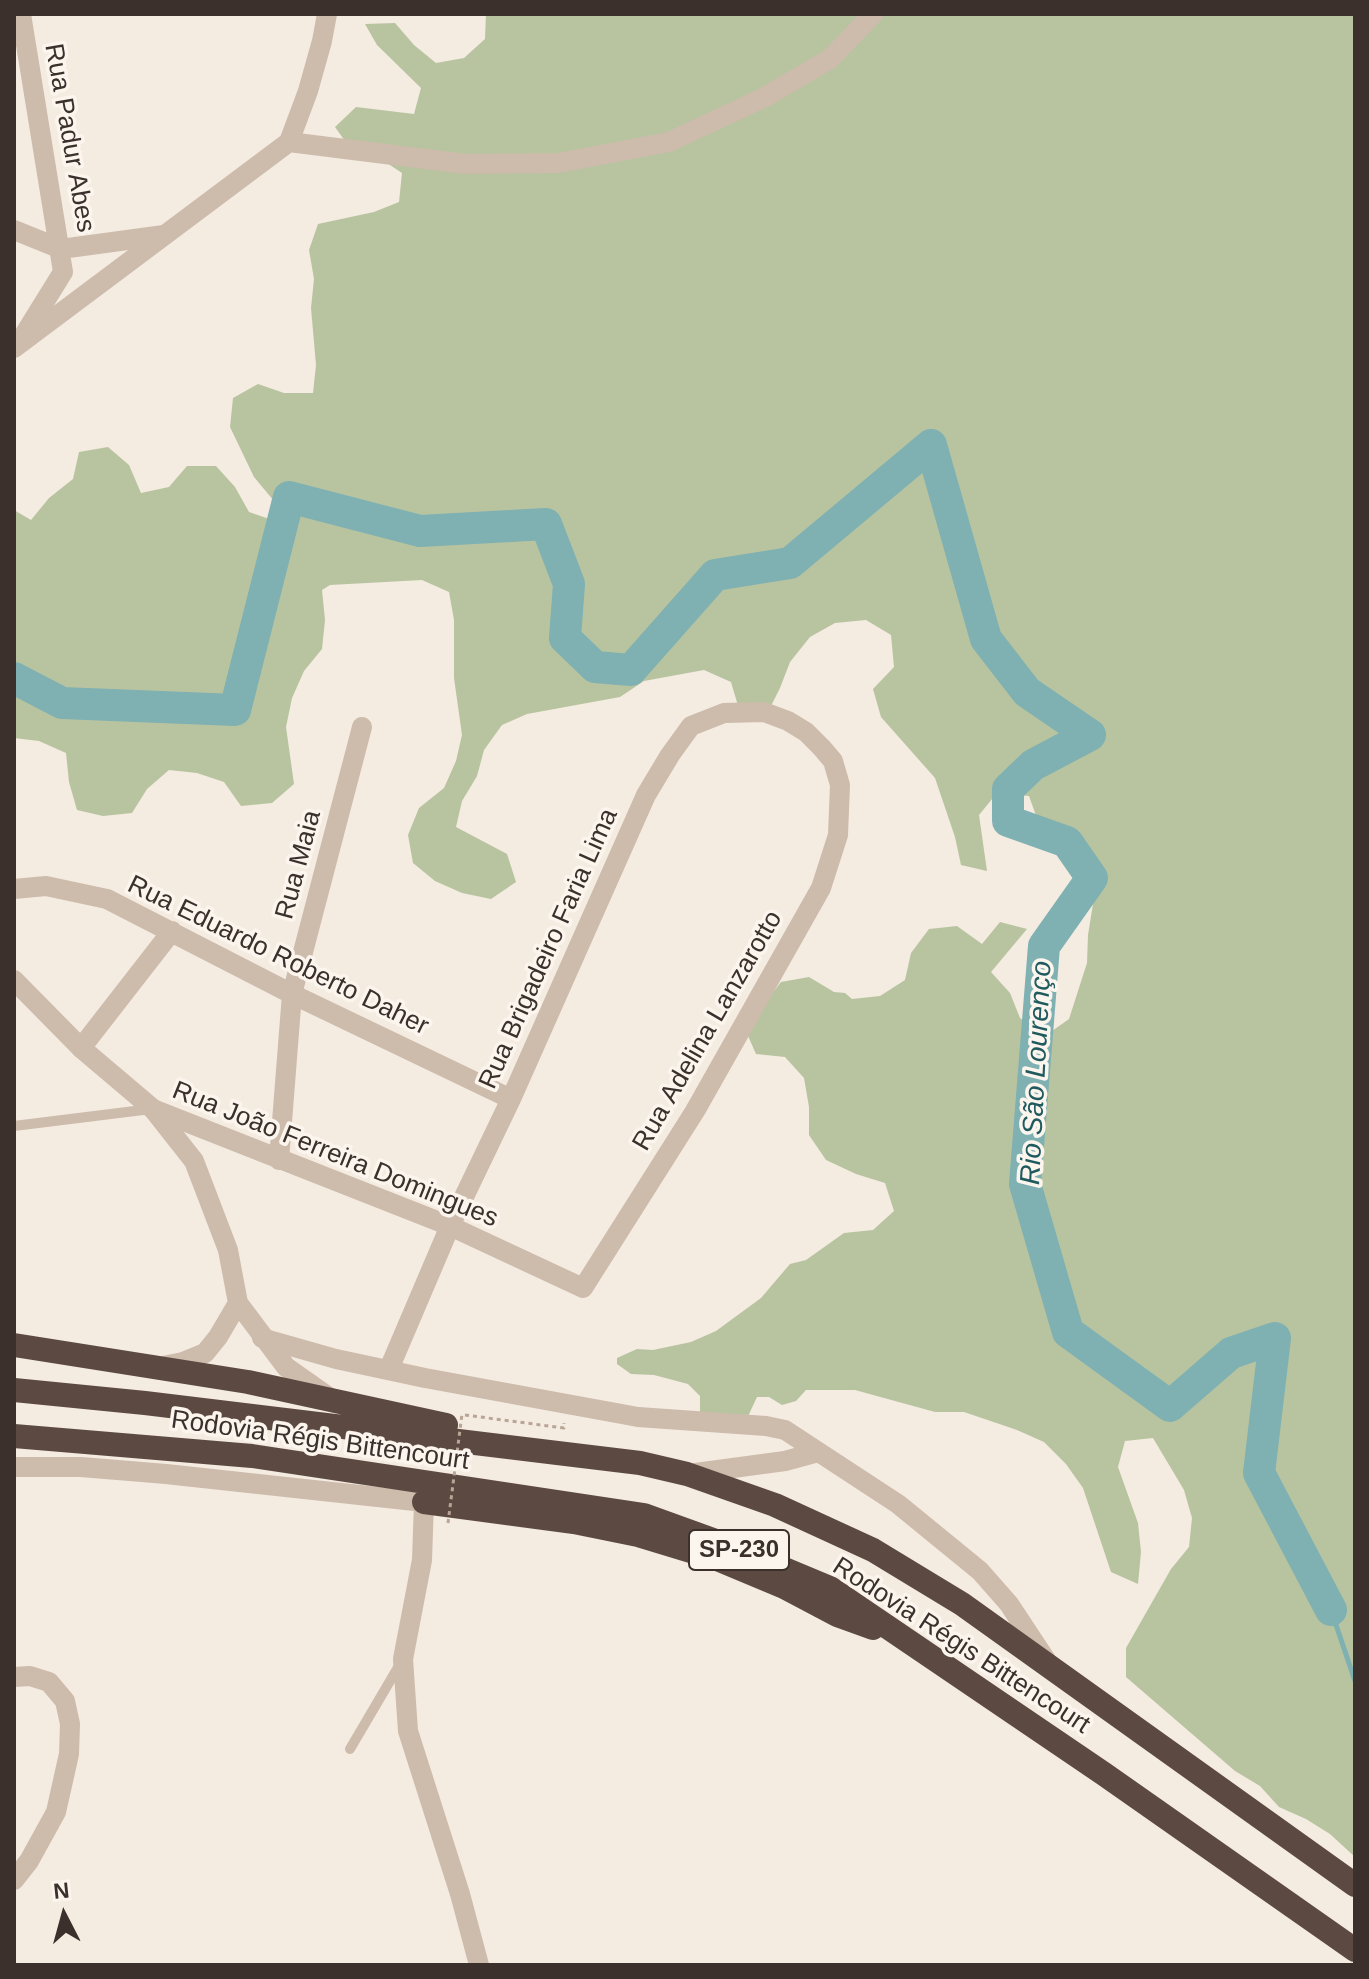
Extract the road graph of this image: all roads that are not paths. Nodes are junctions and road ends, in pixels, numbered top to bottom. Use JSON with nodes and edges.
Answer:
{"nodes":[{"id":1,"x":21,"y":14,"type":"edge"},
{"id":2,"x":327,"y":14,"type":"edge"},
{"id":3,"x":873,"y":14,"type":"edge"},
{"id":4,"x":289,"y":142,"type":"junction"},
{"id":5,"x":14,"y":230,"type":"edge"},
{"id":6,"x":164,"y":235,"type":"junction"},
{"id":7,"x":61,"y":249,"type":"junction"},
{"id":8,"x":63,"y":272,"type":"junction"},
{"id":9,"x":93,"y":289,"type":"junction"},
{"id":10,"x":16,"y":346,"type":"edge"},
{"id":11,"x":362,"y":727,"type":"dead end"},
{"id":12,"x":840,"y":785,"type":"joint"},
{"id":13,"x":14,"y":889,"type":"edge"},
{"id":14,"x":172,"y":931,"type":"junction"},
{"id":15,"x":14,"y":980,"type":"edge"},
{"id":16,"x":292,"y":994,"type":"junction"},
{"id":17,"x":81,"y":1048,"type":"junction"},
{"id":18,"x":511,"y":1099,"type":"junction"},
{"id":19,"x":153,"y":1109,"type":"junction"},
{"id":20,"x":14,"y":1126,"type":"edge"},
{"id":21,"x":279,"y":1160,"type":"junction"},
{"id":22,"x":450,"y":1226,"type":"junction"},
{"id":23,"x":582,"y":1288,"type":"joint"},
{"id":24,"x":238,"y":1303,"type":"junction"},
{"id":25,"x":262,"y":1338,"type":"junction"},
{"id":26,"x":14,"y":1345,"type":"edge"},
{"id":27,"x":134,"y":1365,"type":"junction"},
{"id":28,"x":389,"y":1369,"type":"junction"},
{"id":29,"x":14,"y":1390,"type":"edge"},
{"id":30,"x":335,"y":1401,"type":"junction"},
{"id":31,"x":14,"y":1436,"type":"edge"},
{"id":32,"x":103,"y":1442,"type":"junction"},
{"id":33,"x":14,"y":1450,"type":"edge"},
{"id":34,"x":818,"y":1452,"type":"junction"},
{"id":35,"x":585,"y":1455,"type":"junction"},
{"id":36,"x":14,"y":1467,"type":"edge"},
{"id":37,"x":687,"y":1474,"type":"junction"},
{"id":38,"x":424,"y":1502,"type":"junction"},
{"id":39,"x":912,"y":1642,"type":"junction"},
{"id":40,"x":403,"y":1659,"type":"junction"},
{"id":41,"x":1051,"y":1667,"type":"junction"},
{"id":42,"x":14,"y":1677,"type":"edge"},
{"id":43,"x":350,"y":1749,"type":"dead end"},
{"id":44,"x":14,"y":1880,"type":"edge"},
{"id":45,"x":1355,"y":1885,"type":"edge"},
{"id":46,"x":1355,"y":1950,"type":"edge"},
{"id":47,"x":479,"y":1965,"type":"edge"}],
"edges":[{"from":1,"to":7,"type":"street","name":"Rua Padur Abes"},
{"from":2,"to":4,"type":"street"},
{"from":3,"to":4,"type":"street"},
{"from":4,"to":6,"type":"street"},
{"from":5,"to":7,"type":"street"},
{"from":6,"to":7,"type":"street"},
{"from":6,"to":9,"type":"street"},
{"from":7,"to":8,"type":"street","name":"Rua Padur Abes"},
{"from":8,"to":9,"type":"street"},
{"from":8,"to":10,"type":"street"},
{"from":9,"to":10,"type":"street"},
{"from":11,"to":16,"type":"street","name":"Rua Maia"},
{"from":12,"to":18,"type":"street","name":"Rua Brigadeiro Faria Lima"},
{"from":12,"to":23,"type":"street","name":"Rua Adelina Lanzarotto"},
{"from":13,"to":14,"type":"street","name":"Rua Eduardo Roberto Daher"},
{"from":14,"to":16,"type":"street","name":"Rua Eduardo Roberto Daher"},
{"from":14,"to":17,"type":"street"},
{"from":15,"to":17,"type":"street"},
{"from":16,"to":18,"type":"street","name":"Rua Eduardo Roberto Daher"},
{"from":16,"to":21,"type":"street","name":"Rua Maia"},
{"from":17,"to":19,"type":"street"},
{"from":18,"to":22,"type":"street","name":"Rua Brigadeiro Faria Lima"},
{"from":19,"to":20,"type":"lane","name":"Rua João Ferreira Domingues"},
{"from":19,"to":21,"type":"street","name":"Rua João Ferreira Domingues"},
{"from":19,"to":24,"type":"street"},
{"from":21,"to":22,"type":"street","name":"Rua João Ferreira Domingues"},
{"from":22,"to":23,"type":"street","name":"Rua João Ferreira Domingues"},
{"from":22,"to":28,"type":"street","name":"Rua Brigadeiro Faria Lima"},
{"from":24,"to":25,"type":"street"},
{"from":24,"to":27,"type":"street"},
{"from":25,"to":28,"type":"street"},
{"from":25,"to":30,"type":"street"},
{"from":26,"to":27,"type":"highway"},
{"from":27,"to":30,"type":"highway"},
{"from":28,"to":34,"type":"street"},
{"from":29,"to":35,"type":"highway","name":"Rodovia Régis Bittencourt","number":"SP-230"},
{"from":30,"to":35,"type":"highway"},
{"from":31,"to":32,"type":"highway","name":"Rodovia Régis Bittencourt","number":"SP-230"},
{"from":32,"to":33,"type":"highway"},
{"from":32,"to":39,"type":"highway","name":"Rodovia Régis Bittencourt","number":"SP-230"},
{"from":34,"to":37,"type":"street"},
{"from":34,"to":41,"type":"street"},
{"from":35,"to":37,"type":"highway","name":"Rodovia Régis Bittencourt","number":"SP-230"},
{"from":36,"to":38,"type":"street"},
{"from":37,"to":41,"type":"highway","name":"Rodovia Régis Bittencourt","number":"SP-230"},
{"from":38,"to":39,"type":"highway"},
{"from":38,"to":40,"type":"street"},
{"from":39,"to":46,"type":"highway","name":"Rodovia Régis Bittencourt","number":"SP-230"},
{"from":40,"to":43,"type":"lane"},
{"from":40,"to":47,"type":"street"},
{"from":41,"to":45,"type":"highway","name":"Rodovia Régis Bittencourt","number":"SP-230"},
{"from":42,"to":44,"type":"street"}]}
